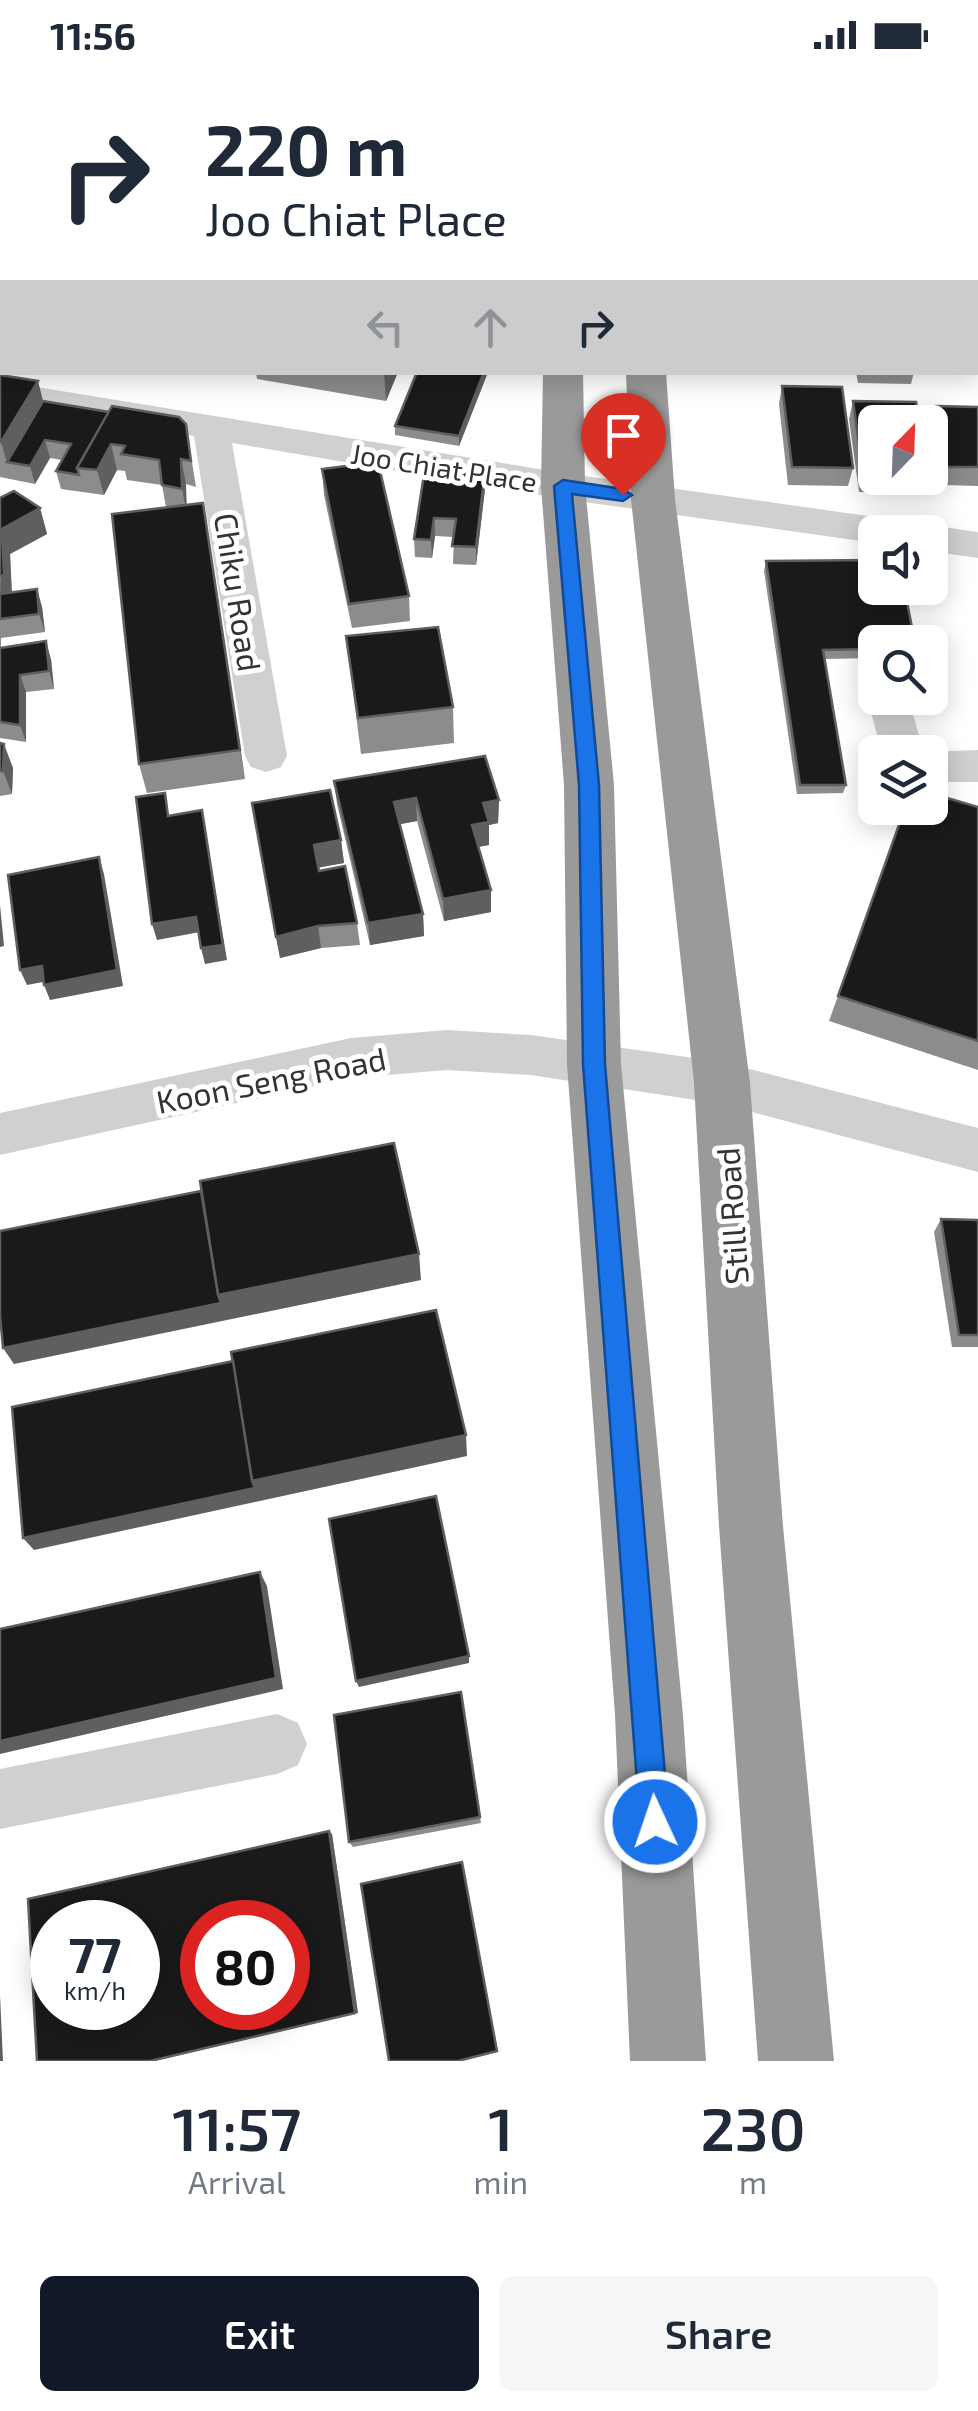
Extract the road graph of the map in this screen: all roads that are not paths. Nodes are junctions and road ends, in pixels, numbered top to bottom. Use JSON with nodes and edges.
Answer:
{"nodes":[{"id":1,"x":563,"y":375,"type":"edge"},
{"id":2,"x":646,"y":375,"type":"edge"},
{"id":3,"x":0,"y":392,"type":"edge"},
{"id":4,"x":211,"y":429,"type":"junction"},
{"id":5,"x":563,"y":486,"type":"junction"},
{"id":6,"x":653,"y":499,"type":"junction"},
{"id":7,"x":858,"y":528,"type":"edge"},
{"id":8,"x":948,"y":540,"type":"edge"},
{"id":9,"x":974,"y":544,"type":"edge"},
{"id":10,"x":978,"y":586,"type":"edge"},
{"id":11,"x":266,"y":756,"type":"dead end"},
{"id":12,"x":948,"y":766,"type":"edge"},
{"id":13,"x":978,"y":766,"type":"edge"},
{"id":14,"x":594,"y":1064,"type":"junction"},
{"id":15,"x":722,"y":1083,"type":"junction"},
{"id":16,"x":0,"y":1134,"type":"edge"},
{"id":17,"x":978,"y":1150,"type":"edge"},
{"id":18,"x":277,"y":1744,"type":"dead end"},
{"id":19,"x":0,"y":1799,"type":"edge"},
{"id":20,"x":668,"y":2061,"type":"edge"},
{"id":21,"x":796,"y":2061,"type":"edge"}],
"edges":[{"from":1,"to":5,"type":"highway"},
{"from":2,"to":6,"type":"highway","name":"Still Road"},
{"from":3,"to":4,"type":"street","name":"Joo Chiat Place"},
{"from":4,"to":5,"type":"street","name":"Joo Chiat Place"},
{"from":4,"to":11,"type":"street","name":"Chiku Road"},
{"from":5,"to":6,"type":"street","name":"Joo Chiat Place"},
{"from":5,"to":14,"type":"highway"},
{"from":6,"to":7,"type":"street","name":"Joo Chiat Place"},
{"from":6,"to":15,"type":"highway","name":"Still Road"},
{"from":8,"to":9,"type":"street"},
{"from":9,"to":10,"type":"street"},
{"from":12,"to":13,"type":"street"},
{"from":14,"to":15,"type":"street","name":"Koon Seng Road"},
{"from":14,"to":16,"type":"street","name":"Koon Seng Road"},
{"from":14,"to":20,"type":"highway"},
{"from":15,"to":17,"type":"street","name":"Koon Seng Road"},
{"from":15,"to":21,"type":"highway","name":"Still Road"},
{"from":18,"to":19,"type":"street"}]}
